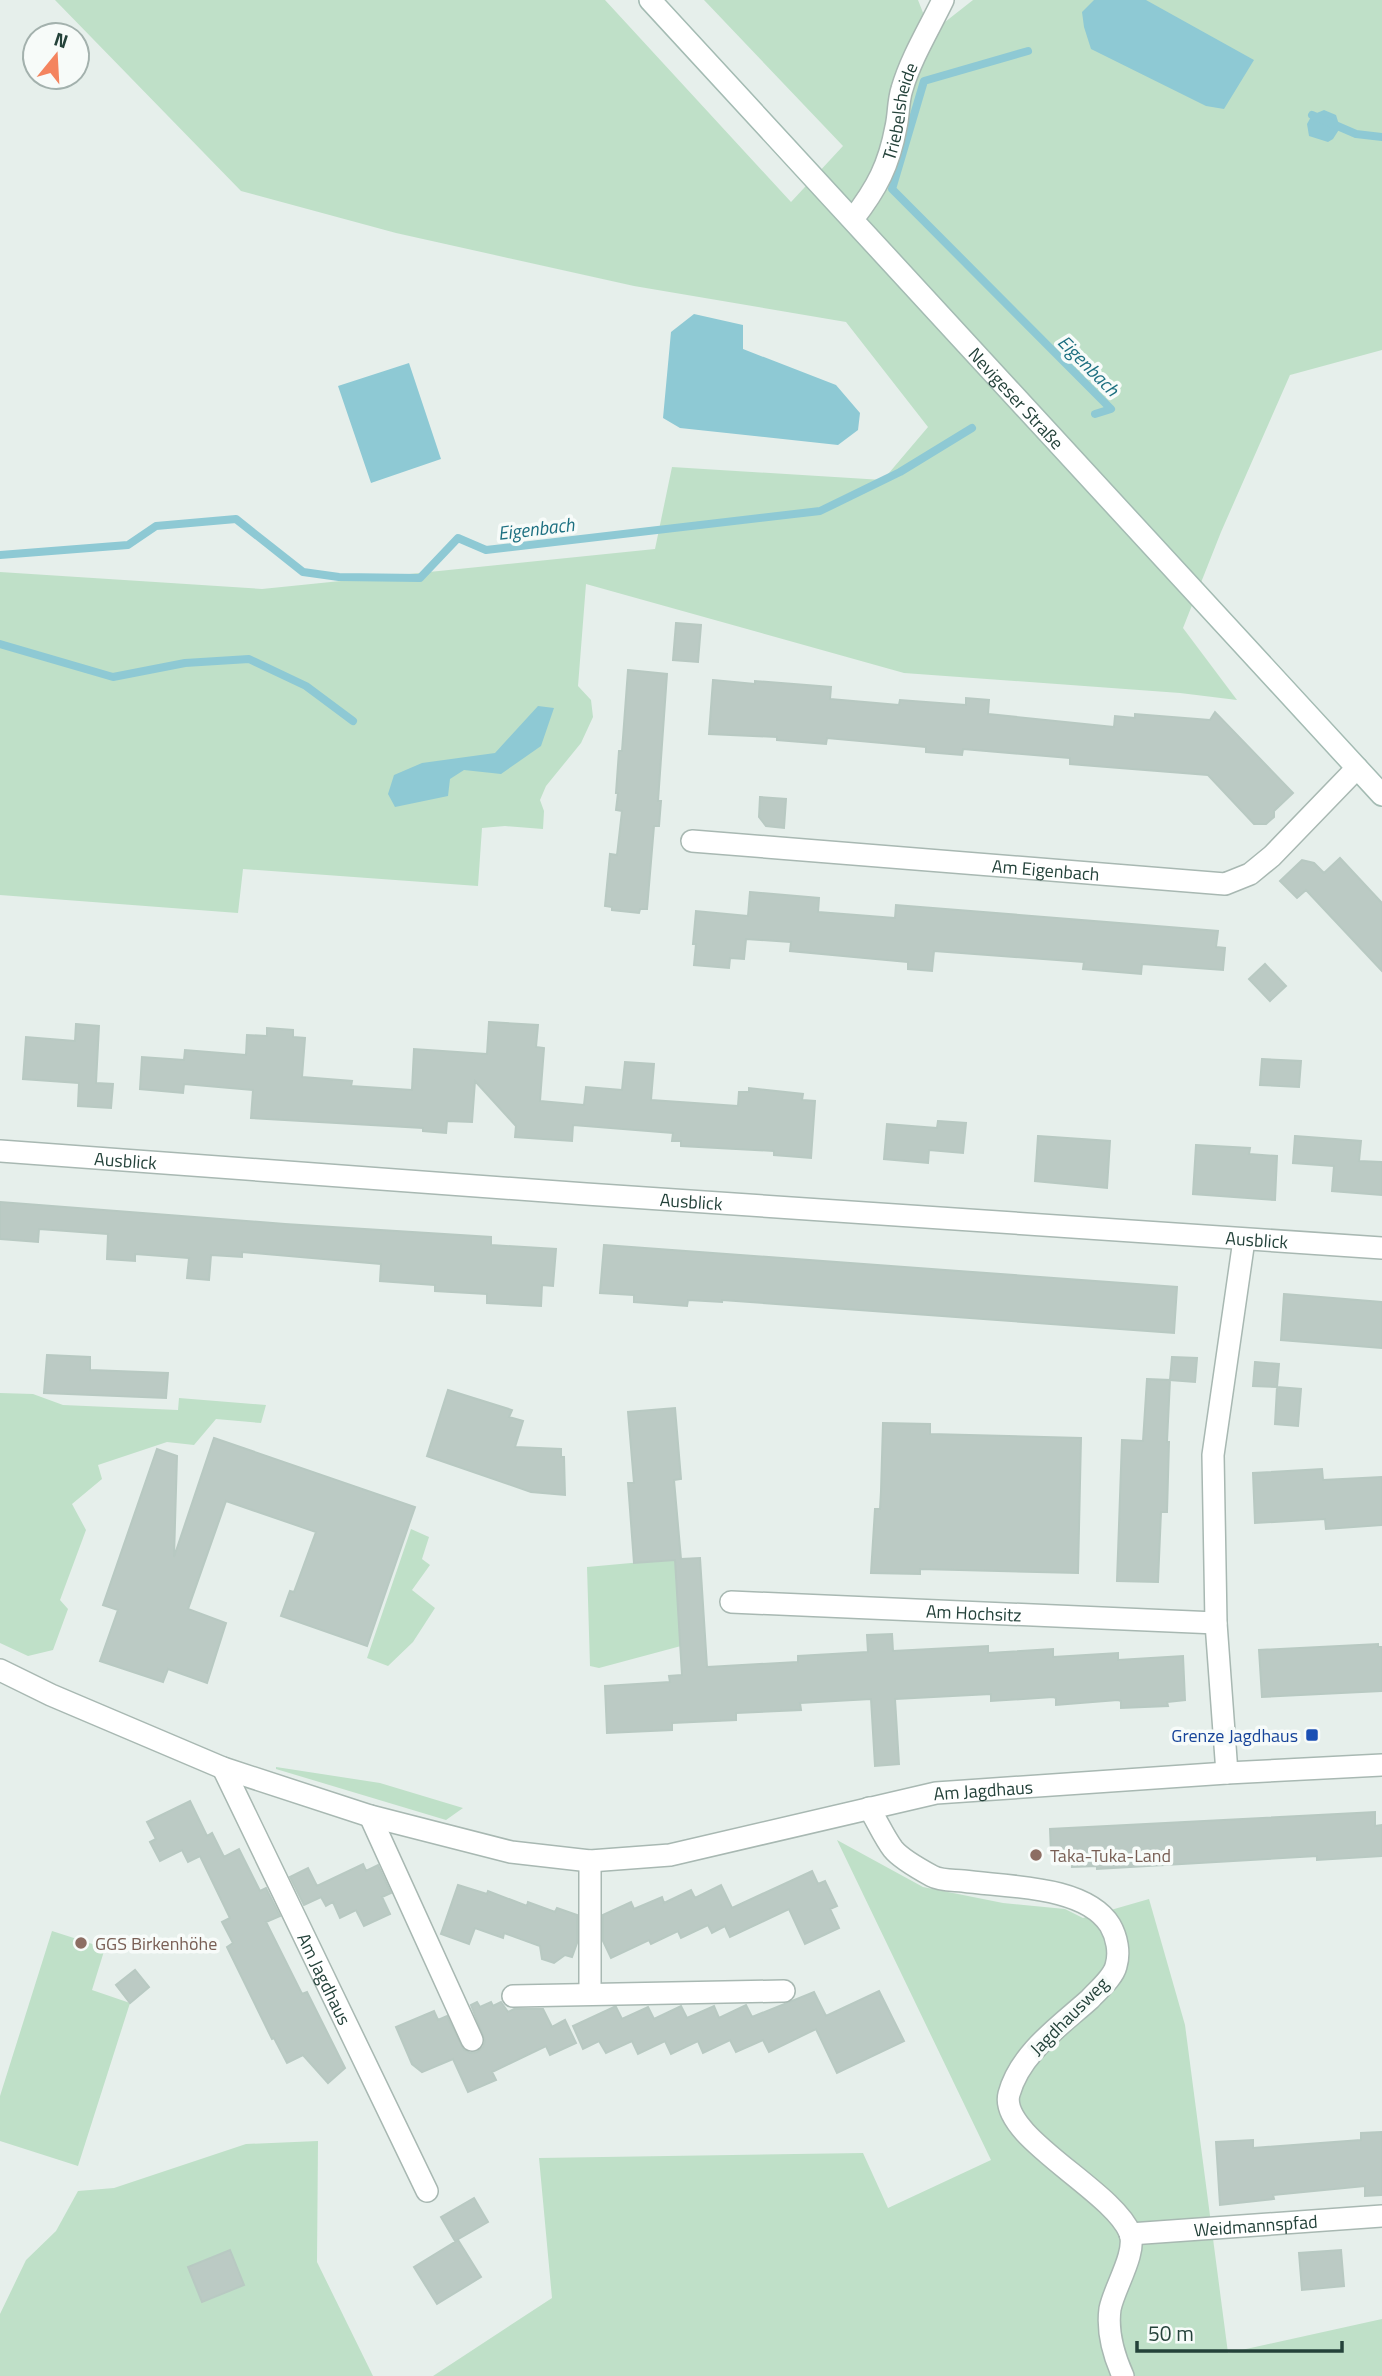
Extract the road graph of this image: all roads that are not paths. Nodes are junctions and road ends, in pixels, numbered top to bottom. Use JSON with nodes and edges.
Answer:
{"nodes":[{"id":1,"x":650,"y":0,"type":"edge"},
{"id":2,"x":943,"y":0,"type":"edge"},
{"id":3,"x":853,"y":219,"type":"junction"},
{"id":4,"x":1357,"y":768,"type":"junction"},
{"id":5,"x":1382,"y":795,"type":"edge"},
{"id":6,"x":692,"y":841,"type":"dead end"},
{"id":7,"x":0,"y":1151,"type":"edge"},
{"id":8,"x":1244,"y":1240,"type":"junction"},
{"id":9,"x":1382,"y":1248,"type":"edge"},
{"id":10,"x":730,"y":1602,"type":"dead end"},
{"id":11,"x":1216,"y":1623,"type":"junction"},
{"id":12,"x":0,"y":1670,"type":"edge"},
{"id":13,"x":1382,"y":1765,"type":"edge"},
{"id":14,"x":223,"y":1768,"type":"junction"},
{"id":15,"x":1227,"y":1773,"type":"junction"},
{"id":16,"x":869,"y":1808,"type":"junction"},
{"id":17,"x":370,"y":1816,"type":"junction"},
{"id":18,"x":590,"y":1861,"type":"junction"},
{"id":19,"x":784,"y":1991,"type":"dead end"},
{"id":20,"x":590,"y":1994,"type":"junction"},
{"id":21,"x":513,"y":1996,"type":"dead end"},
{"id":22,"x":472,"y":2040,"type":"dead end"},
{"id":23,"x":428,"y":2191,"type":"dead end"},
{"id":24,"x":1382,"y":2216,"type":"edge"},
{"id":25,"x":1130,"y":2234,"type":"junction"},
{"id":26,"x":1123,"y":2376,"type":"edge"}],
"edges":[{"from":1,"to":3,"type":"street","name":"Nevigeser Straße"},
{"from":2,"to":3,"type":"street","name":"Triebelsheide"},
{"from":3,"to":4,"type":"street","name":"Nevigeser Straße"},
{"from":4,"to":5,"type":"street","name":"Nevigeser Straße"},
{"from":4,"to":6,"type":"street","name":"Am Eigenbach"},
{"from":7,"to":8,"type":"street","name":"Ausblick"},
{"from":8,"to":9,"type":"street","name":"Ausblick"},
{"from":8,"to":11,"type":"street"},
{"from":10,"to":11,"type":"street","name":"Am Hochsitz"},
{"from":11,"to":15,"type":"street"},
{"from":12,"to":14,"type":"street","name":"Am Jagdhaus"},
{"from":13,"to":15,"type":"street","name":"Am Jagdhaus"},
{"from":14,"to":17,"type":"street","name":"Am Jagdhaus"},
{"from":14,"to":23,"type":"street","name":"Am Jagdhaus"},
{"from":15,"to":16,"type":"street","name":"Am Jagdhaus"},
{"from":16,"to":18,"type":"street","name":"Am Jagdhaus"},
{"from":16,"to":25,"type":"street","name":"Jagdhausweg"},
{"from":17,"to":18,"type":"street","name":"Am Jagdhaus"},
{"from":17,"to":22,"type":"street"},
{"from":18,"to":20,"type":"street"},
{"from":19,"to":20,"type":"street"},
{"from":20,"to":21,"type":"street"},
{"from":24,"to":25,"type":"street","name":"Weidmannspfad"},
{"from":25,"to":26,"type":"street"}]}
